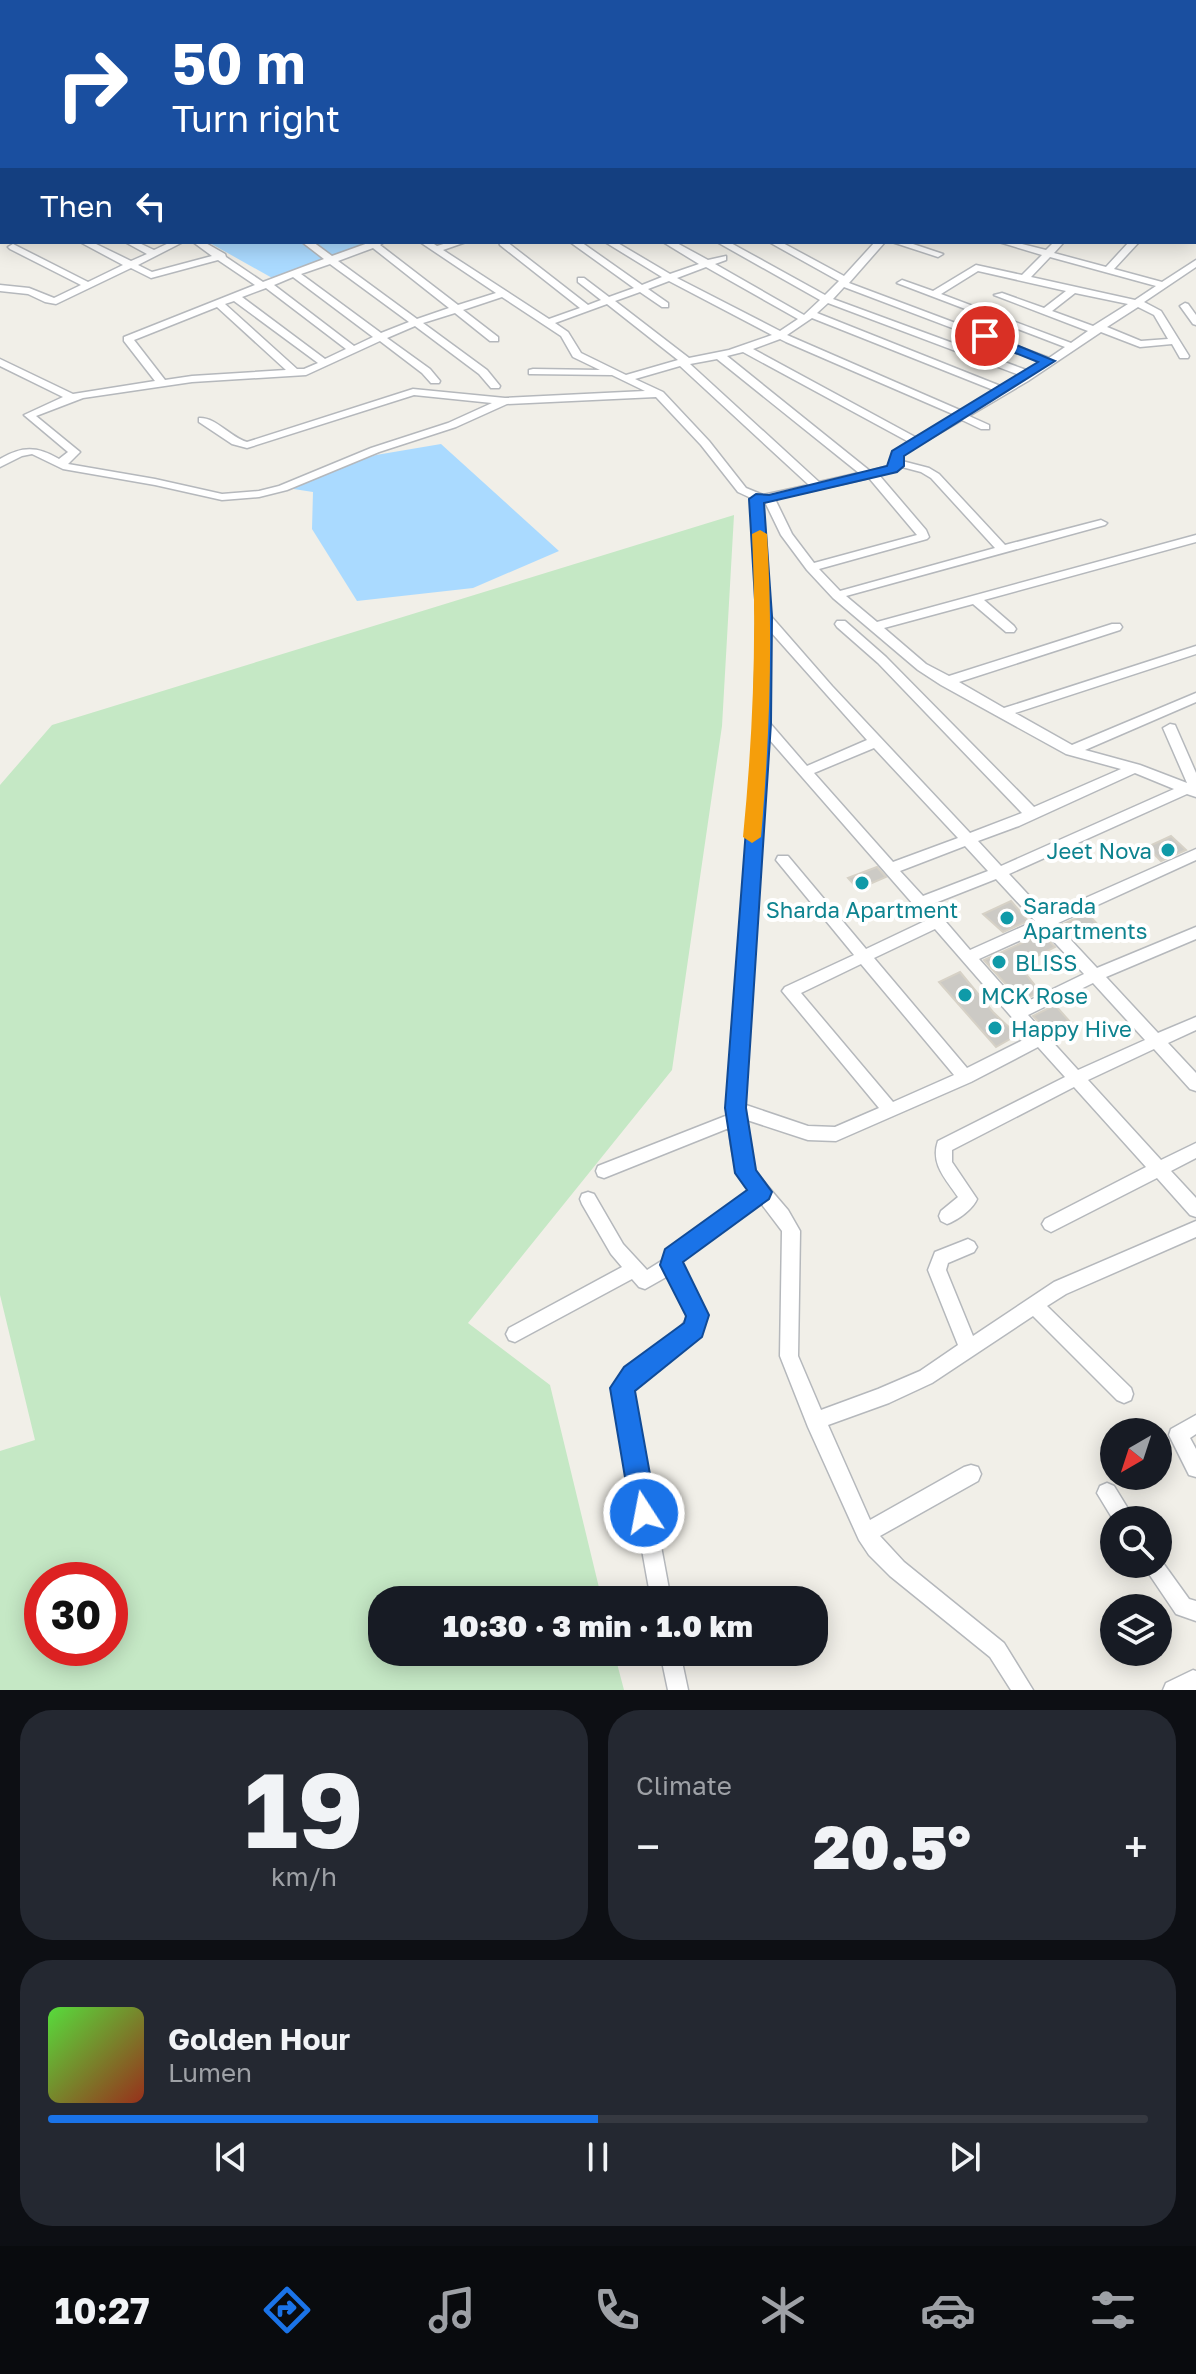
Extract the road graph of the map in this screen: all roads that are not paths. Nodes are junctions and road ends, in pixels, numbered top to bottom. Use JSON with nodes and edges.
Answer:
{"nodes":[{"id":1,"x":89,"y":244,"type":"edge"},
{"id":2,"x":134,"y":244,"type":"edge"},
{"id":3,"x":174,"y":244,"type":"edge"},
{"id":4,"x":201,"y":244,"type":"edge"},
{"id":5,"x":310,"y":244,"type":"edge"},
{"id":6,"x":373,"y":244,"type":"edge"},
{"id":7,"x":377,"y":244,"type":"edge"},
{"id":8,"x":506,"y":244,"type":"edge"},
{"id":9,"x":578,"y":244,"type":"edge"},
{"id":10,"x":613,"y":244,"type":"edge"},
{"id":11,"x":671,"y":244,"type":"edge"},
{"id":12,"x":726,"y":244,"type":"edge"},
{"id":13,"x":778,"y":244,"type":"edge"},
{"id":14,"x":878,"y":244,"type":"edge"},
{"id":15,"x":904,"y":244,"type":"edge"},
{"id":16,"x":1012,"y":244,"type":"edge"},
{"id":17,"x":1057,"y":244,"type":"edge"},
{"id":18,"x":430,"y":245,"type":"edge"},
{"id":19,"x":1128,"y":245,"type":"edge"},
{"id":20,"x":13,"y":247,"type":"dead end"},
{"id":21,"x":1048,"y":253,"type":"junction"},
{"id":22,"x":155,"y":254,"type":"junction"},
{"id":23,"x":938,"y":254,"type":"dead end"},
{"id":24,"x":222,"y":256,"type":"junction"},
{"id":25,"x":723,"y":258,"type":"dead end"},
{"id":26,"x":331,"y":259,"type":"junction"},
{"id":27,"x":1196,"y":264,"type":"edge"},
{"id":28,"x":131,"y":265,"type":"junction"},
{"id":29,"x":707,"y":265,"type":"junction"},
{"id":30,"x":1109,"y":269,"type":"junction"},
{"id":31,"x":295,"y":274,"type":"junction"},
{"id":32,"x":668,"y":277,"type":"junction"},
{"id":33,"x":1025,"y":278,"type":"junction"},
{"id":34,"x":581,"y":280,"type":"dead end"},
{"id":35,"x":845,"y":282,"type":"junction"},
{"id":36,"x":902,"y":283,"type":"dead end"},
{"id":37,"x":265,"y":285,"type":"junction"},
{"id":38,"x":1164,"y":285,"type":"junction"},
{"id":39,"x":89,"y":286,"type":"junction"},
{"id":40,"x":639,"y":287,"type":"junction"},
{"id":41,"x":0,"y":288,"type":"edge"},
{"id":42,"x":1074,"y":289,"type":"junction"},
{"id":43,"x":501,"y":294,"type":"junction"},
{"id":44,"x":934,"y":295,"type":"junction"},
{"id":45,"x":235,"y":297,"type":"junction"},
{"id":46,"x":606,"y":299,"type":"junction"},
{"id":47,"x":825,"y":299,"type":"junction"},
{"id":48,"x":218,"y":303,"type":"junction"},
{"id":49,"x":1136,"y":304,"type":"junction"},
{"id":50,"x":665,"y":305,"type":"dead end"},
{"id":51,"x":1185,"y":306,"type":"dead end"},
{"id":52,"x":585,"y":307,"type":"junction"},
{"id":53,"x":454,"y":309,"type":"junction"},
{"id":54,"x":975,"y":311,"type":"junction"},
{"id":55,"x":1045,"y":312,"type":"junction"},
{"id":56,"x":807,"y":316,"type":"junction"},
{"id":57,"x":553,"y":321,"type":"dead end"},
{"id":58,"x":416,"y":322,"type":"junction"},
{"id":59,"x":1196,"y":322,"type":"edge"},
{"id":60,"x":1096,"y":329,"type":"junction"},
{"id":61,"x":780,"y":335,"type":"junction"},
{"id":62,"x":380,"y":336,"type":"junction"},
{"id":63,"x":494,"y":339,"type":"dead end"},
{"id":64,"x":1174,"y":341,"type":"junction"},
{"id":65,"x":1071,"y":346,"type":"junction"},
{"id":66,"x":743,"y":348,"type":"junction"},
{"id":67,"x":352,"y":349,"type":"junction"},
{"id":68,"x":718,"y":354,"type":"junction"},
{"id":69,"x":1184,"y":356,"type":"dead end"},
{"id":70,"x":1048,"y":361,"type":"junction"},
{"id":71,"x":0,"y":362,"type":"edge"},
{"id":72,"x":323,"y":362,"type":"junction"},
{"id":73,"x":683,"y":362,"type":"junction"},
{"id":74,"x":533,"y":372,"type":"dead end"},
{"id":75,"x":295,"y":373,"type":"junction"},
{"id":76,"x":613,"y":373,"type":"junction"},
{"id":77,"x":1029,"y":375,"type":"junction"},
{"id":78,"x":626,"y":378,"type":"junction"},
{"id":79,"x":435,"y":381,"type":"dead end"},
{"id":80,"x":162,"y":383,"type":"junction"},
{"id":81,"x":495,"y":386,"type":"dead end"},
{"id":82,"x":1001,"y":390,"type":"junction"},
{"id":83,"x":659,"y":394,"type":"junction"},
{"id":84,"x":71,"y":397,"type":"junction"},
{"id":85,"x":505,"y":401,"type":"junction"},
{"id":86,"x":962,"y":415,"type":"junction"},
{"id":87,"x":203,"y":420,"type":"dead end"},
{"id":88,"x":985,"y":427,"type":"dead end"},
{"id":89,"x":917,"y":442,"type":"junction"},
{"id":90,"x":897,"y":463,"type":"junction"},
{"id":91,"x":0,"y":464,"type":"edge"},
{"id":92,"x":63,"y":466,"type":"junction"},
{"id":93,"x":870,"y":475,"type":"junction"},
{"id":94,"x":818,"y":487,"type":"junction"},
{"id":95,"x":763,"y":499,"type":"junction"},
{"id":96,"x":1101,"y":523,"type":"dead end"},
{"id":97,"x":1196,"y":538,"type":"edge"},
{"id":98,"x":1003,"y":550,"type":"junction"},
{"id":99,"x":811,"y":567,"type":"junction"},
{"id":100,"x":837,"y":595,"type":"junction"},
{"id":101,"x":975,"y":599,"type":"junction"},
{"id":102,"x":764,"y":616,"type":"junction"},
{"id":103,"x":841,"y":624,"type":"dead end"},
{"id":104,"x":874,"y":627,"type":"junction"},
{"id":105,"x":1116,"y":627,"type":"dead end"},
{"id":106,"x":1010,"y":629,"type":"dead end"},
{"id":107,"x":1196,"y":650,"type":"edge"},
{"id":108,"x":901,"y":652,"type":"junction"},
{"id":109,"x":882,"y":660,"type":"junction"},
{"id":110,"x":945,"y":682,"type":"junction"},
{"id":111,"x":1196,"y":697,"type":"edge"},
{"id":112,"x":1002,"y":713,"type":"junction"},
{"id":113,"x":762,"y":723,"type":"junction"},
{"id":114,"x":1170,"y":728,"type":"dead end"},
{"id":115,"x":878,"y":741,"type":"junction"},
{"id":116,"x":1071,"y":751,"type":"junction"},
{"id":117,"x":1135,"y":768,"type":"junction"},
{"id":118,"x":807,"y":771,"type":"junction"},
{"id":119,"x":1193,"y":790,"type":"edge"},
{"id":120,"x":1032,"y":814,"type":"junction"},
{"id":121,"x":970,"y":840,"type":"junction"},
{"id":122,"x":1196,"y":854,"type":"edge"},
{"id":123,"x":783,"y":860,"type":"dead end"},
{"id":124,"x":893,"y":868,"type":"junction"},
{"id":125,"x":1000,"y":872,"type":"junction"},
{"id":126,"x":922,"y":902,"type":"junction"},
{"id":127,"x":939,"y":921,"type":"junction"},
{"id":128,"x":1043,"y":921,"type":"junction"},
{"id":129,"x":1196,"y":933,"type":"edge"},
{"id":130,"x":864,"y":956,"type":"junction"},
{"id":131,"x":969,"y":957,"type":"junction"},
{"id":132,"x":1094,"y":976,"type":"junction"},
{"id":133,"x":1018,"y":1013,"type":"junction"},
{"id":134,"x":1196,"y":1023,"type":"edge"},
{"id":135,"x":1040,"y":1039,"type":"junction"},
{"id":136,"x":1155,"y":1041,"type":"junction"},
{"id":137,"x":965,"y":1077,"type":"junction"},
{"id":138,"x":1077,"y":1078,"type":"junction"},
{"id":139,"x":1196,"y":1084,"type":"edge"},
{"id":140,"x":891,"y":1111,"type":"junction"},
{"id":141,"x":736,"y":1113,"type":"junction"},
{"id":142,"x":1196,"y":1150,"type":"edge"},
{"id":143,"x":1158,"y":1170,"type":"junction"},
{"id":144,"x":604,"y":1171,"type":"dead end"},
{"id":145,"x":761,"y":1192,"type":"junction"},
{"id":146,"x":588,"y":1199,"type":"dead end"},
{"id":147,"x":1196,"y":1210,"type":"edge"},
{"id":148,"x":947,"y":1216,"type":"dead end"},
{"id":149,"x":1051,"y":1224,"type":"dead end"},
{"id":150,"x":1196,"y":1229,"type":"edge"},
{"id":151,"x":968,"y":1247,"type":"dead end"},
{"id":152,"x":671,"y":1265,"type":"junction"},
{"id":153,"x":635,"y":1269,"type":"junction"},
{"id":154,"x":1033,"y":1304,"type":"junction"},
{"id":155,"x":515,"y":1334,"type":"dead end"},
{"id":156,"x":969,"y":1349,"type":"junction"},
{"id":157,"x":1124,"y":1394,"type":"dead end"},
{"id":158,"x":815,"y":1421,"type":"junction"},
{"id":159,"x":1196,"y":1424,"type":"edge"},
{"id":160,"x":1196,"y":1468,"type":"edge"},
{"id":161,"x":971,"y":1474,"type":"dead end"},
{"id":162,"x":1107,"y":1493,"type":"dead end"},
{"id":163,"x":1116,"y":1506,"type":"edge"},
{"id":164,"x":866,"y":1533,"type":"junction"},
{"id":165,"x":1163,"y":1578,"type":"edge"},
{"id":166,"x":658,"y":1586,"type":"edge"},
{"id":167,"x":1196,"y":1611,"type":"edge"},
{"id":168,"x":673,"y":1666,"type":"edge"},
{"id":169,"x":1196,"y":1686,"type":"edge"},
{"id":170,"x":678,"y":1690,"type":"edge"},
{"id":171,"x":1023,"y":1690,"type":"edge"},
{"id":172,"x":1173,"y":1690,"type":"edge"}],
"edges":[{"from":1,"to":28,"type":"street"},
{"from":2,"to":22,"type":"street"},
{"from":3,"to":22,"type":"street"},
{"from":4,"to":24,"type":"street"},
{"from":5,"to":26,"type":"street"},
{"from":6,"to":26,"type":"street"},
{"from":7,"to":53,"type":"street"},
{"from":8,"to":52,"type":"street"},
{"from":9,"to":40,"type":"street"},
{"from":10,"to":32,"type":"street"},
{"from":11,"to":29,"type":"street"},
{"from":12,"to":47,"type":"street"},
{"from":13,"to":35,"type":"street"},
{"from":14,"to":35,"type":"street"},
{"from":15,"to":23,"type":"street"},
{"from":16,"to":21,"type":"street"},
{"from":17,"to":21,"type":"street"},
{"from":18,"to":43,"type":"street"},
{"from":19,"to":30,"type":"street"},
{"from":20,"to":39,"type":"street"},
{"from":21,"to":30,"type":"street"},
{"from":21,"to":33,"type":"street"},
{"from":22,"to":28,"type":"street"},
{"from":24,"to":28,"type":"street"},
{"from":24,"to":37,"type":"street"},
{"from":25,"to":29,"type":"street"},
{"from":26,"to":31,"type":"street"},
{"from":26,"to":58,"type":"street"},
{"from":27,"to":38,"type":"street"},
{"from":28,"to":39,"type":"street"},
{"from":29,"to":32,"type":"street"},
{"from":29,"to":56,"type":"street"},
{"from":30,"to":38,"type":"street"},
{"from":31,"to":37,"type":"street"},
{"from":31,"to":62,"type":"street"},
{"from":32,"to":40,"type":"street"},
{"from":32,"to":61,"type":"street"},
{"from":33,"to":42,"type":"street"},
{"from":33,"to":44,"type":"street"},
{"from":34,"to":46,"type":"street"},
{"from":35,"to":47,"type":"street"},
{"from":35,"to":70,"type":"street"},
{"from":36,"to":44,"type":"street"},
{"from":37,"to":45,"type":"street"},
{"from":37,"to":67,"type":"street"},
{"from":38,"to":49,"type":"street"},
{"from":39,"to":41,"type":"street"},
{"from":40,"to":46,"type":"street"},
{"from":40,"to":50,"type":"street"},
{"from":42,"to":49,"type":"street"},
{"from":42,"to":55,"type":"street"},
{"from":43,"to":53,"type":"street"},
{"from":43,"to":76,"type":"street"},
{"from":44,"to":54,"type":"street"},
{"from":45,"to":48,"type":"street"},
{"from":45,"to":72,"type":"street"},
{"from":46,"to":52,"type":"street"},
{"from":46,"to":73,"type":"street"},
{"from":47,"to":56,"type":"street"},
{"from":47,"to":77,"type":"street"},
{"from":48,"to":75,"type":"street"},
{"from":48,"to":80,"type":"street"},
{"from":49,"to":60,"type":"street"},
{"from":49,"to":64,"type":"street"},
{"from":51,"to":59,"type":"street"},
{"from":52,"to":57,"type":"street"},
{"from":53,"to":58,"type":"street"},
{"from":53,"to":63,"type":"street"},
{"from":54,"to":55,"type":"street"},
{"from":54,"to":65,"type":"street"},
{"from":55,"to":60,"type":"street"},
{"from":56,"to":61,"type":"street"},
{"from":56,"to":82,"type":"street"},
{"from":58,"to":62,"type":"street"},
{"from":58,"to":81,"type":"street"},
{"from":60,"to":64,"type":"street"},
{"from":60,"to":65,"type":"street"},
{"from":61,"to":66,"type":"street"},
{"from":61,"to":86,"type":"street"},
{"from":62,"to":67,"type":"street"},
{"from":62,"to":79,"type":"street"},
{"from":64,"to":69,"type":"street"},
{"from":65,"to":70,"type":"street"},
{"from":66,"to":68,"type":"street"},
{"from":66,"to":89,"type":"street"},
{"from":67,"to":72,"type":"street"},
{"from":68,"to":73,"type":"street"},
{"from":68,"to":93,"type":"street"},
{"from":70,"to":77,"type":"street"},
{"from":71,"to":84,"type":"street"},
{"from":72,"to":75,"type":"street"},
{"from":73,"to":78,"type":"street"},
{"from":73,"to":94,"type":"street"},
{"from":74,"to":76,"type":"street"},
{"from":75,"to":80,"type":"street"},
{"from":76,"to":78,"type":"street"},
{"from":77,"to":82,"type":"street"},
{"from":78,"to":83,"type":"street"},
{"from":80,"to":84,"type":"street"},
{"from":82,"to":86,"type":"street"},
{"from":83,"to":85,"type":"street"},
{"from":83,"to":95,"type":"street"},
{"from":84,"to":92,"type":"street"},
{"from":85,"to":87,"type":"street"},
{"from":85,"to":92,"type":"street"},
{"from":86,"to":88,"type":"street"},
{"from":86,"to":89,"type":"street"},
{"from":89,"to":90,"type":"street"},
{"from":90,"to":93,"type":"street"},
{"from":90,"to":98,"type":"street"},
{"from":91,"to":92,"type":"street"},
{"from":93,"to":94,"type":"street"},
{"from":93,"to":99,"type":"street"},
{"from":94,"to":95,"type":"street"},
{"from":95,"to":99,"type":"street"},
{"from":95,"to":102,"type":"street"},
{"from":96,"to":98,"type":"street"},
{"from":97,"to":101,"type":"street"},
{"from":98,"to":100,"type":"street"},
{"from":99,"to":100,"type":"street"},
{"from":100,"to":104,"type":"street"},
{"from":101,"to":104,"type":"street"},
{"from":101,"to":106,"type":"street"},
{"from":102,"to":113,"type":"street"},
{"from":102,"to":115,"type":"street"},
{"from":103,"to":109,"type":"street"},
{"from":104,"to":108,"type":"street"},
{"from":105,"to":110,"type":"street"},
{"from":107,"to":112,"type":"street"},
{"from":108,"to":109,"type":"street"},
{"from":108,"to":110,"type":"street"},
{"from":109,"to":120,"type":"street"},
{"from":110,"to":112,"type":"street"},
{"from":111,"to":116,"type":"street"},
{"from":112,"to":116,"type":"street"},
{"from":113,"to":118,"type":"street"},
{"from":113,"to":141,"type":"street"},
{"from":114,"to":119,"type":"street"},
{"from":115,"to":118,"type":"street"},
{"from":115,"to":121,"type":"street"},
{"from":116,"to":117,"type":"street"},
{"from":117,"to":119,"type":"street"},
{"from":117,"to":120,"type":"street"},
{"from":118,"to":124,"type":"street"},
{"from":119,"to":125,"type":"street"},
{"from":120,"to":121,"type":"street"},
{"from":121,"to":124,"type":"street"},
{"from":121,"to":125,"type":"street"},
{"from":122,"to":128,"type":"street"},
{"from":123,"to":130,"type":"street"},
{"from":124,"to":126,"type":"street"},
{"from":125,"to":126,"type":"street"},
{"from":125,"to":128,"type":"street"},
{"from":126,"to":127,"type":"street"},
{"from":127,"to":130,"type":"street"},
{"from":127,"to":131,"type":"street"},
{"from":128,"to":131,"type":"street"},
{"from":128,"to":132,"type":"street"},
{"from":129,"to":132,"type":"street"},
{"from":130,"to":137,"type":"street"},
{"from":130,"to":140,"type":"street"},
{"from":131,"to":133,"type":"street"},
{"from":132,"to":133,"type":"street"},
{"from":132,"to":136,"type":"street"},
{"from":133,"to":135,"type":"street"},
{"from":134,"to":136,"type":"street"},
{"from":135,"to":137,"type":"street"},
{"from":135,"to":138,"type":"street"},
{"from":136,"to":138,"type":"street"},
{"from":136,"to":139,"type":"street"},
{"from":137,"to":140,"type":"street"},
{"from":138,"to":143,"type":"street"},
{"from":138,"to":148,"type":"street"},
{"from":140,"to":141,"type":"street"},
{"from":141,"to":144,"type":"street"},
{"from":141,"to":145,"type":"street"},
{"from":142,"to":143,"type":"street"},
{"from":143,"to":147,"type":"street"},
{"from":143,"to":149,"type":"street"},
{"from":145,"to":152,"type":"street"},
{"from":145,"to":158,"type":"street"},
{"from":146,"to":153,"type":"street"},
{"from":150,"to":154,"type":"street"},
{"from":151,"to":156,"type":"street"},
{"from":152,"to":153,"type":"street"},
{"from":152,"to":166,"type":"street"},
{"from":153,"to":155,"type":"street"},
{"from":154,"to":156,"type":"street"},
{"from":154,"to":157,"type":"street"},
{"from":156,"to":158,"type":"street"},
{"from":158,"to":164,"type":"street"},
{"from":159,"to":160,"type":"street"},
{"from":161,"to":164,"type":"street"},
{"from":162,"to":163,"type":"street"},
{"from":164,"to":171,"type":"street"},
{"from":165,"to":167,"type":"street"},
{"from":168,"to":170,"type":"street"},
{"from":169,"to":172,"type":"street"}]}
